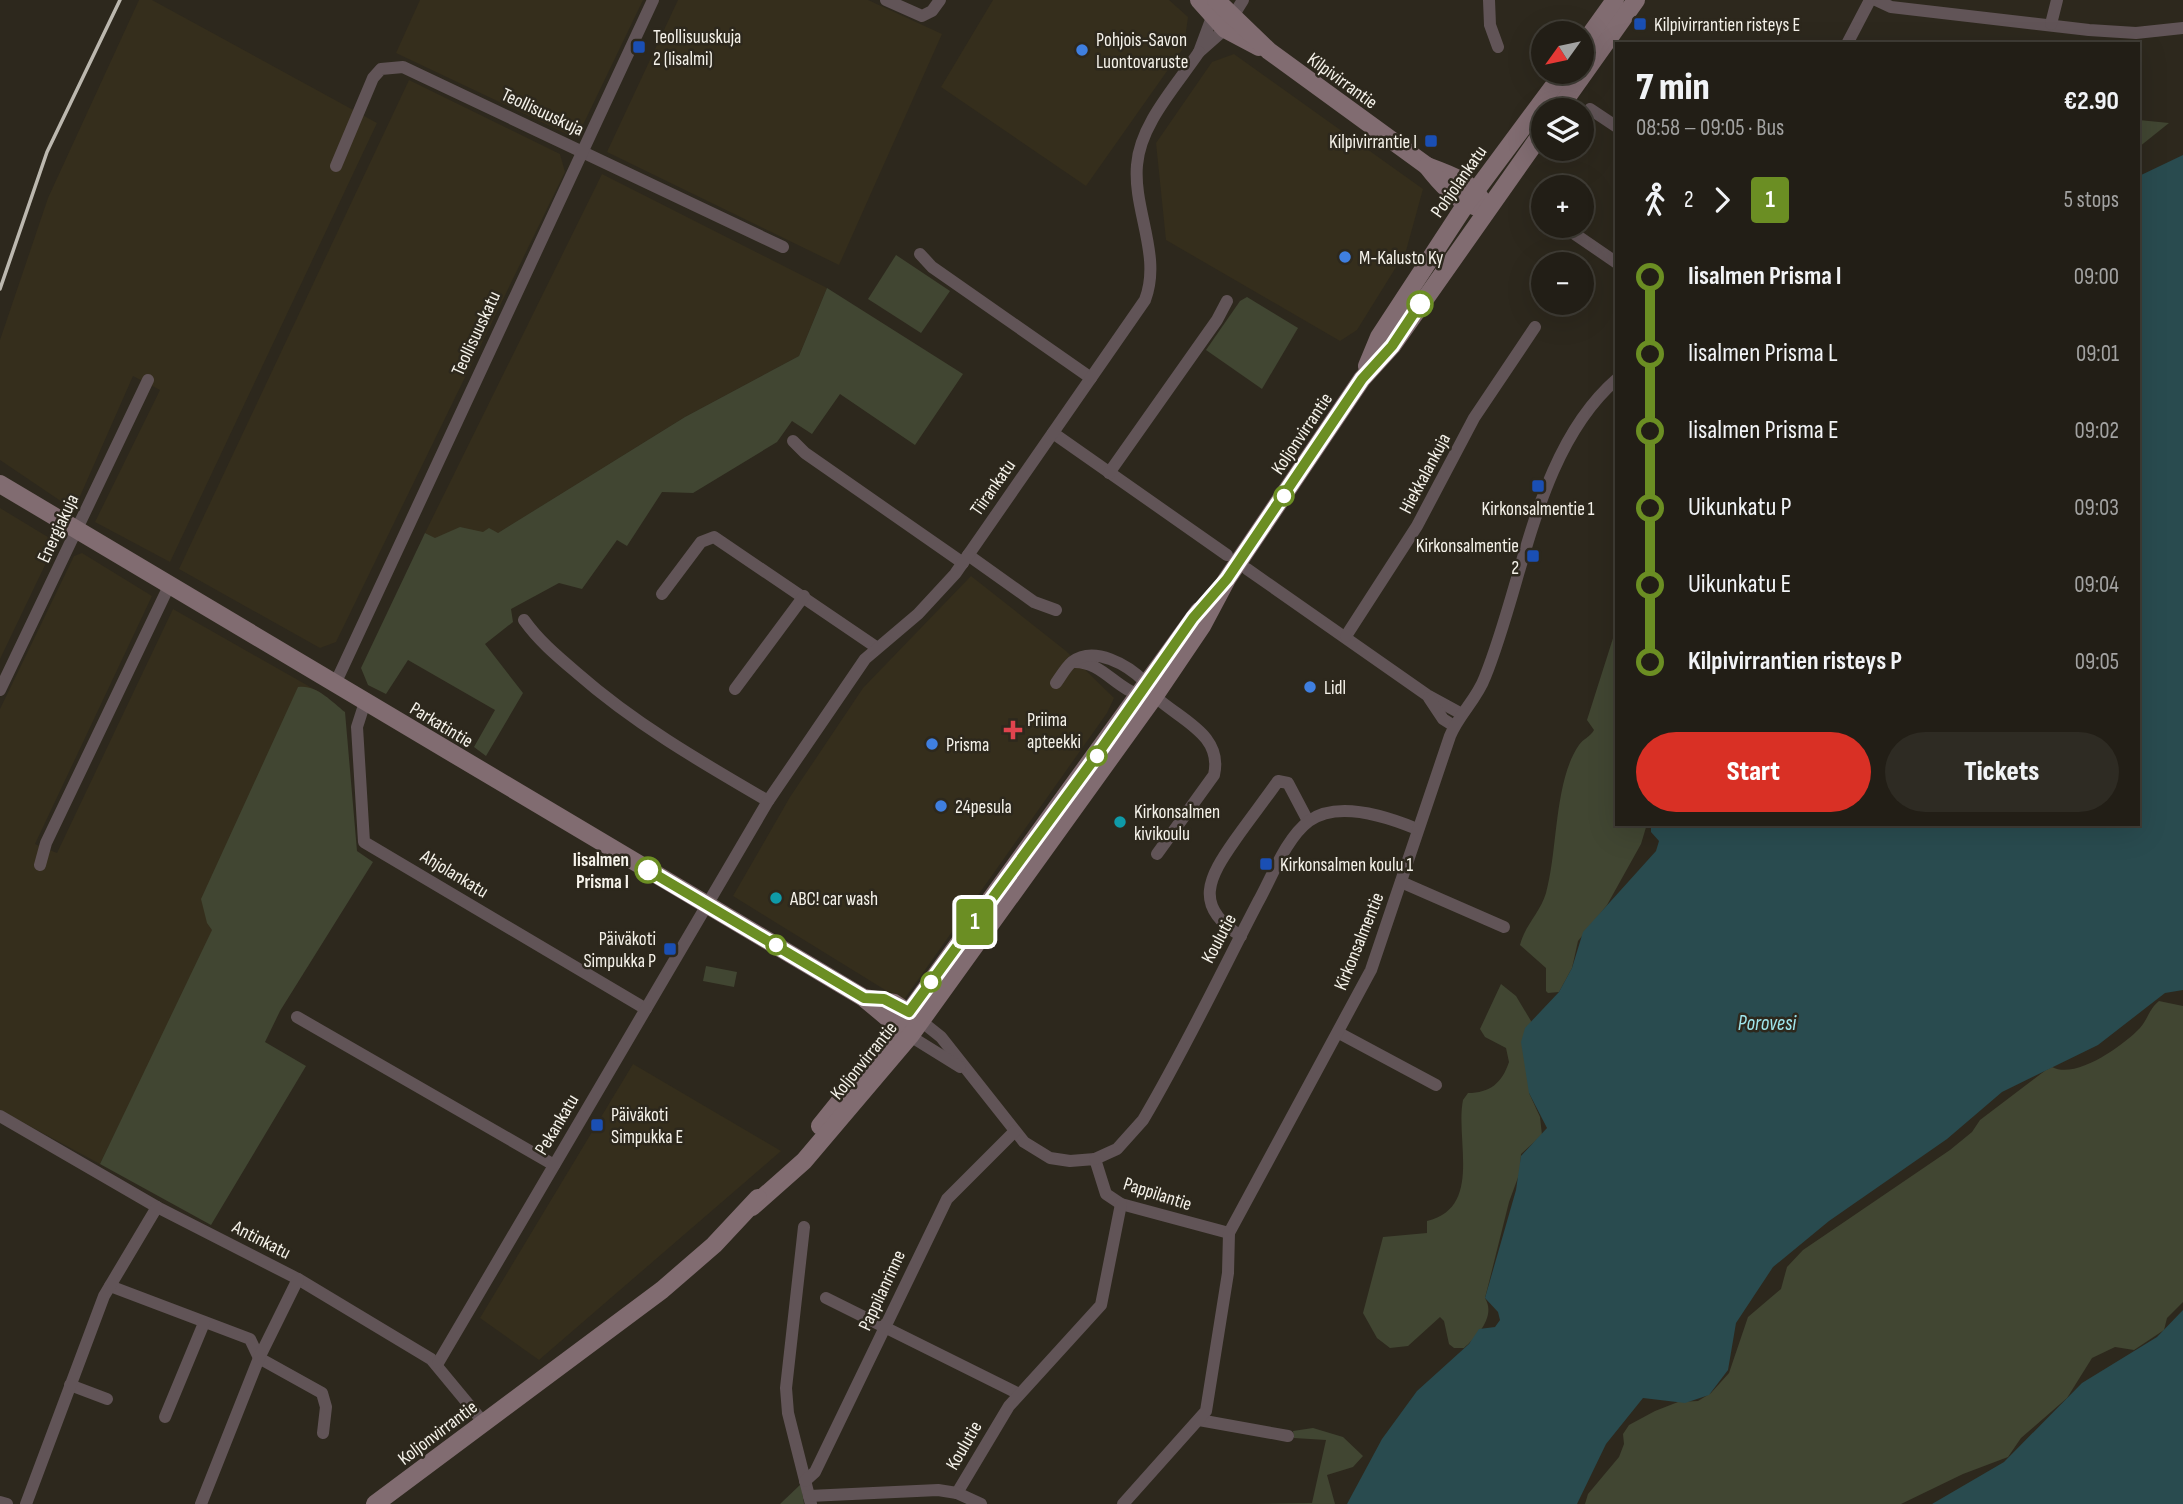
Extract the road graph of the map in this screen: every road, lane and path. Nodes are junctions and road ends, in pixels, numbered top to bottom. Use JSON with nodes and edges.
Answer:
{"nodes":[{"id":1,"x":653,"y":0,"type":"edge"},
{"id":2,"x":886,"y":0,"type":"edge"},
{"id":3,"x":940,"y":0,"type":"edge"},
{"id":4,"x":1199,"y":0,"type":"edge"},
{"id":5,"x":1243,"y":0,"type":"edge"},
{"id":6,"x":1489,"y":0,"type":"edge"},
{"id":7,"x":1615,"y":0,"type":"edge"},
{"id":8,"x":1636,"y":0,"type":"edge"},
{"id":9,"x":1870,"y":0,"type":"edge"},
{"id":10,"x":1876,"y":0,"type":"edge"},
{"id":11,"x":2057,"y":0,"type":"edge"},
{"id":12,"x":1217,"y":4,"type":"edge"},
{"id":13,"x":1230,"y":23,"type":"junction"},
{"id":14,"x":2051,"y":24,"type":"junction"},
{"id":15,"x":2183,"y":28,"type":"edge"},
{"id":16,"x":1594,"y":29,"type":"edge"},
{"id":17,"x":1848,"y":42,"type":"edge"},
{"id":18,"x":1498,"y":47,"type":"dead end"},
{"id":19,"x":1199,"y":52,"type":"junction"},
{"id":20,"x":1555,"y":84,"type":"edge"},
{"id":21,"x":1567,"y":98,"type":"edge"},
{"id":22,"x":1594,"y":112,"type":"edge"},
{"id":23,"x":1615,"y":126,"type":"edge"},
{"id":24,"x":1531,"y":148,"type":"edge"},
{"id":25,"x":582,"y":150,"type":"junction"},
{"id":26,"x":336,"y":166,"type":"dead end"},
{"id":27,"x":1471,"y":197,"type":"junction"},
{"id":28,"x":1486,"y":209,"type":"junction"},
{"id":29,"x":1581,"y":238,"type":"edge"},
{"id":30,"x":783,"y":247,"type":"dead end"},
{"id":31,"x":920,"y":254,"type":"dead end"},
{"id":32,"x":1615,"y":262,"type":"edge"},
{"id":33,"x":1227,"y":301,"type":"dead end"},
{"id":34,"x":1535,"y":327,"type":"dead end"},
{"id":35,"x":1091,"y":378,"type":"junction"},
{"id":36,"x":1362,"y":379,"type":"junction"},
{"id":37,"x":148,"y":380,"type":"dead end"},
{"id":38,"x":1615,"y":381,"type":"edge"},
{"id":39,"x":1053,"y":433,"type":"junction"},
{"id":40,"x":793,"y":441,"type":"dead end"},
{"id":41,"x":1109,"y":473,"type":"junction"},
{"id":42,"x":0,"y":484,"type":"edge"},
{"id":43,"x":76,"y":532,"type":"junction"},
{"id":44,"x":1227,"y":555,"type":"dead end"},
{"id":45,"x":966,"y":559,"type":"junction"},
{"id":46,"x":1247,"y":569,"type":"dead end"},
{"id":47,"x":170,"y":586,"type":"junction"},
{"id":48,"x":662,"y":594,"type":"dead end"},
{"id":49,"x":804,"y":596,"type":"junction"},
{"id":50,"x":1056,"y":610,"type":"dead end"},
{"id":51,"x":524,"y":620,"type":"dead end"},
{"id":52,"x":1346,"y":636,"type":"junction"},
{"id":53,"x":876,"y":647,"type":"junction"},
{"id":54,"x":1056,"y":683,"type":"dead end"},
{"id":55,"x":335,"y":684,"type":"junction"},
{"id":56,"x":0,"y":690,"type":"edge"},
{"id":57,"x":735,"y":690,"type":"dead end"},
{"id":58,"x":1146,"y":691,"type":"junction"},
{"id":59,"x":1427,"y":695,"type":"junction"},
{"id":60,"x":365,"y":702,"type":"junction"},
{"id":61,"x":1460,"y":713,"type":"junction"},
{"id":62,"x":1454,"y":726,"type":"junction"},
{"id":63,"x":768,"y":801,"type":"junction"},
{"id":64,"x":1308,"y":821,"type":"junction"},
{"id":65,"x":1417,"y":829,"type":"junction"},
{"id":66,"x":1157,"y":854,"type":"dead end"},
{"id":67,"x":40,"y":865,"type":"dead end"},
{"id":68,"x":1401,"y":882,"type":"junction"},
{"id":69,"x":708,"y":905,"type":"junction"},
{"id":70,"x":1504,"y":927,"type":"dead end"},
{"id":71,"x":1241,"y":936,"type":"junction"},
{"id":72,"x":864,"y":998,"type":"junction"},
{"id":73,"x":646,"y":1009,"type":"junction"},
{"id":74,"x":915,"y":1016,"type":"junction"},
{"id":75,"x":297,"y":1017,"type":"dead end"},
{"id":76,"x":904,"y":1031,"type":"junction"},
{"id":77,"x":1339,"y":1032,"type":"junction"},
{"id":78,"x":972,"y":1075,"type":"junction"},
{"id":79,"x":1436,"y":1085,"type":"dead end"},
{"id":80,"x":0,"y":1116,"type":"edge"},
{"id":81,"x":1015,"y":1131,"type":"junction"},
{"id":82,"x":1095,"y":1159,"type":"junction"},
{"id":83,"x":554,"y":1165,"type":"junction"},
{"id":84,"x":1121,"y":1204,"type":"junction"},
{"id":85,"x":157,"y":1207,"type":"junction"},
{"id":86,"x":804,"y":1227,"type":"dead end"},
{"id":87,"x":1229,"y":1233,"type":"junction"},
{"id":88,"x":299,"y":1279,"type":"junction"},
{"id":89,"x":110,"y":1286,"type":"junction"},
{"id":90,"x":825,"y":1298,"type":"dead end"},
{"id":91,"x":204,"y":1323,"type":"junction"},
{"id":92,"x":885,"y":1327,"type":"junction"},
{"id":93,"x":259,"y":1358,"type":"junction"},
{"id":94,"x":438,"y":1363,"type":"junction"},
{"id":95,"x":70,"y":1385,"type":"junction"},
{"id":96,"x":1020,"y":1394,"type":"junction"},
{"id":97,"x":107,"y":1399,"type":"dead end"},
{"id":98,"x":165,"y":1417,"type":"dead end"},
{"id":99,"x":1199,"y":1420,"type":"junction"},
{"id":100,"x":484,"y":1423,"type":"junction"},
{"id":101,"x":323,"y":1433,"type":"dead end"},
{"id":102,"x":1289,"y":1436,"type":"dead end"},
{"id":103,"x":805,"y":1481,"type":"junction"},
{"id":104,"x":957,"y":1493,"type":"junction"},
{"id":105,"x":810,"y":1500,"type":"edge"},
{"id":106,"x":0,"y":1502,"type":"edge"},
{"id":107,"x":7,"y":1504,"type":"edge"},
{"id":108,"x":26,"y":1504,"type":"edge"},
{"id":109,"x":201,"y":1504,"type":"edge"},
{"id":110,"x":375,"y":1504,"type":"edge"},
{"id":111,"x":981,"y":1504,"type":"edge"},
{"id":112,"x":1123,"y":1504,"type":"edge"}],
"edges":[{"from":1,"to":25,"type":"street","name":"Teollisuuskatu"},
{"from":2,"to":3,"type":"street"},
{"from":4,"to":12,"type":"main road","name":"Kilpivirrantie"},
{"from":5,"to":13,"type":"street"},
{"from":6,"to":18,"type":"street"},
{"from":7,"to":16,"type":"main road"},
{"from":8,"to":21,"type":"main road"},
{"from":9,"to":17,"type":"street"},
{"from":10,"to":14,"type":"street"},
{"from":11,"to":14,"type":"street"},
{"from":12,"to":13,"type":"main road","name":"Kilpivirrantie"},
{"from":12,"to":19,"type":"street","name":"Tiirankatu"},
{"from":13,"to":19,"type":"street","name":"Tiirankatu"},
{"from":13,"to":27,"type":"main road","name":"Kilpivirrantie"},
{"from":14,"to":15,"type":"street"},
{"from":19,"to":35,"type":"street","name":"Tiirankatu"},
{"from":20,"to":27,"type":"main road","name":"Pohjolankatu"},
{"from":22,"to":23,"type":"street"},
{"from":24,"to":28,"type":"main road","name":"Pohjolankatu"},
{"from":25,"to":26,"type":"street","name":"Teollisuuskuja"},
{"from":25,"to":30,"type":"street","name":"Teollisuuskuja"},
{"from":25,"to":55,"type":"street","name":"Teollisuuskatu"},
{"from":27,"to":28,"type":"main road","name":"Kilpivirrantie"},
{"from":27,"to":36,"type":"main road","name":"Pohjolankatu"},
{"from":28,"to":36,"type":"main road","name":"Pohjolankatu"},
{"from":29,"to":32,"type":"street"},
{"from":31,"to":35,"type":"street"},
{"from":33,"to":41,"type":"street"},
{"from":34,"to":52,"type":"street","name":"Hiekkalankuja"},
{"from":35,"to":39,"type":"street","name":"Tiirankatu"},
{"from":36,"to":58,"type":"main road","name":"Koljonvirrantie"},
{"from":37,"to":43,"type":"street","name":"Energiakuja"},
{"from":38,"to":61,"type":"street","name":"Kirkonsalmentie"},
{"from":39,"to":41,"type":"street"},
{"from":39,"to":45,"type":"street","name":"Tiirankatu"},
{"from":40,"to":45,"type":"street"},
{"from":41,"to":44,"type":"street"},
{"from":42,"to":43,"type":"main road","name":"Parkatintie"},
{"from":43,"to":47,"type":"main road","name":"Parkatintie"},
{"from":43,"to":56,"type":"street","name":"Energiakuja"},
{"from":45,"to":50,"type":"street"},
{"from":45,"to":53,"type":"street","name":"Tiirankatu"},
{"from":46,"to":52,"type":"street"},
{"from":47,"to":55,"type":"main road","name":"Parkatintie"},
{"from":47,"to":67,"type":"street"},
{"from":48,"to":49,"type":"street"},
{"from":49,"to":53,"type":"street"},
{"from":49,"to":57,"type":"street"},
{"from":51,"to":63,"type":"street"},
{"from":52,"to":59,"type":"street"},
{"from":53,"to":63,"type":"street","name":"Tiirankatu"},
{"from":54,"to":58,"type":"street"},
{"from":55,"to":60,"type":"main road","name":"Parkatintie"},
{"from":58,"to":66,"type":"street"},
{"from":58,"to":74,"type":"main road","name":"Koljonvirrantie"},
{"from":59,"to":61,"type":"street"},
{"from":59,"to":62,"type":"street"},
{"from":60,"to":69,"type":"main road","name":"Parkatintie"},
{"from":60,"to":73,"type":"street","name":"Ahjolankatu"},
{"from":61,"to":62,"type":"street","name":"Kirkonsalmentie"},
{"from":62,"to":65,"type":"street","name":"Kirkonsalmentie"},
{"from":63,"to":69,"type":"street","name":"Tiirankatu"},
{"from":64,"to":65,"type":"street"},
{"from":64,"to":71,"type":"street","name":"Koulutie"},
{"from":64,"to":71,"type":"street"},
{"from":65,"to":68,"type":"street","name":"Kirkonsalmentie"},
{"from":68,"to":70,"type":"street"},
{"from":68,"to":77,"type":"street","name":"Kirkonsalmentie"},
{"from":69,"to":72,"type":"main road","name":"Parkatintie"},
{"from":69,"to":73,"type":"street","name":"Pekankatu"},
{"from":71,"to":82,"type":"street","name":"Koulutie"},
{"from":72,"to":74,"type":"main road","name":"Parkatintie"},
{"from":72,"to":76,"type":"main road","name":"Parkatintie"},
{"from":73,"to":83,"type":"street","name":"Pekankatu"},
{"from":74,"to":76,"type":"main road","name":"Koljonvirrantie"},
{"from":74,"to":78,"type":"street"},
{"from":75,"to":83,"type":"street"},
{"from":76,"to":78,"type":"street"},
{"from":76,"to":100,"type":"main road","name":"Koljonvirrantie"},
{"from":77,"to":79,"type":"street"},
{"from":77,"to":87,"type":"street","name":"Kirkonsalmentie"},
{"from":78,"to":81,"type":"street"},
{"from":80,"to":85,"type":"street","name":"Antinkatu"},
{"from":81,"to":82,"type":"street"},
{"from":81,"to":92,"type":"street","name":"Pappilanrinne"},
{"from":82,"to":84,"type":"street","name":"Pappilantie"},
{"from":83,"to":94,"type":"street","name":"Pekankatu"},
{"from":84,"to":87,"type":"street","name":"Pappilantie"},
{"from":84,"to":96,"type":"street","name":"Koulutie"},
{"from":85,"to":88,"type":"street","name":"Antinkatu"},
{"from":85,"to":89,"type":"street"},
{"from":86,"to":103,"type":"street"},
{"from":87,"to":99,"type":"street","name":"Kirkonsalmentie"},
{"from":88,"to":93,"type":"street"},
{"from":88,"to":94,"type":"street","name":"Antinkatu"},
{"from":89,"to":91,"type":"street"},
{"from":89,"to":95,"type":"street"},
{"from":90,"to":92,"type":"street"},
{"from":91,"to":93,"type":"street"},
{"from":91,"to":98,"type":"street"},
{"from":92,"to":96,"type":"street"},
{"from":92,"to":103,"type":"street","name":"Pappilanrinne"},
{"from":93,"to":101,"type":"street"},
{"from":93,"to":109,"type":"street"},
{"from":94,"to":100,"type":"street","name":"Antinkatu"},
{"from":95,"to":97,"type":"street"},
{"from":95,"to":108,"type":"street"},
{"from":96,"to":104,"type":"street","name":"Koulutie"},
{"from":99,"to":102,"type":"street"},
{"from":99,"to":112,"type":"street","name":"Kirkonsalmentie"},
{"from":100,"to":110,"type":"main road","name":"Koljonvirrantie"},
{"from":103,"to":105,"type":"street"},
{"from":104,"to":105,"type":"street"},
{"from":104,"to":111,"type":"street"},
{"from":106,"to":107,"type":"street"}]}
